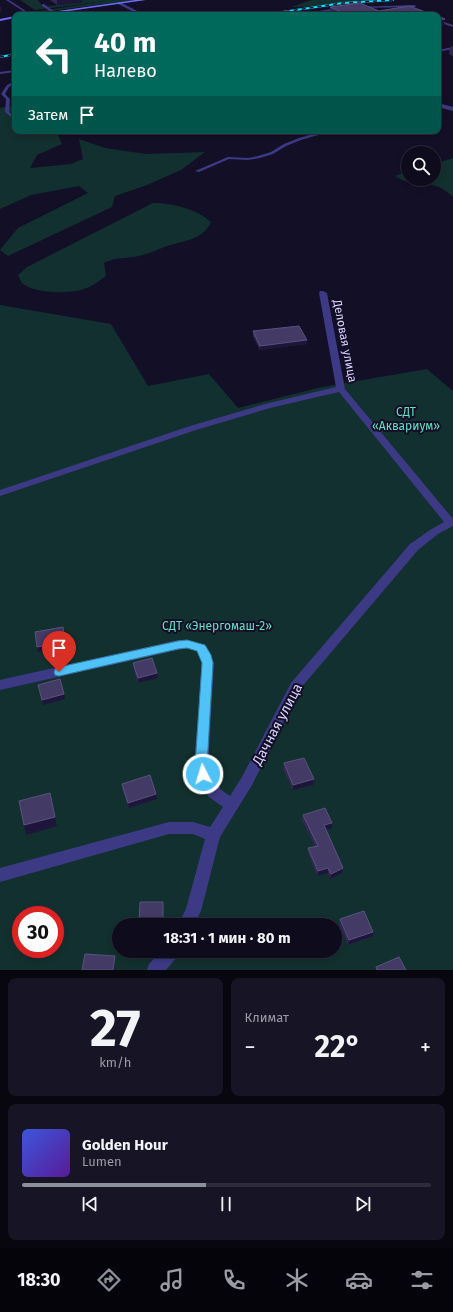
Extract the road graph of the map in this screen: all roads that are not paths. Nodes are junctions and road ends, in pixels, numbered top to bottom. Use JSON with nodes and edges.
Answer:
{"nodes":[{"id":1,"x":7,"y":0,"type":"edge"},
{"id":2,"x":144,"y":0,"type":"edge"},
{"id":3,"x":119,"y":3,"type":"junction"},
{"id":4,"x":43,"y":5,"type":"dead end"},
{"id":5,"x":415,"y":6,"type":"dead end"},
{"id":6,"x":353,"y":7,"type":"edge"},
{"id":7,"x":339,"y":9,"type":"edge"},
{"id":8,"x":26,"y":12,"type":"edge"},
{"id":9,"x":54,"y":12,"type":"joint"},
{"id":10,"x":137,"y":12,"type":"edge"},
{"id":11,"x":319,"y":12,"type":"edge"},
{"id":12,"x":12,"y":18,"type":"edge"},
{"id":13,"x":0,"y":20,"type":"edge"},
{"id":14,"x":441,"y":22,"type":"edge"},
{"id":15,"x":453,"y":26,"type":"edge"},
{"id":16,"x":453,"y":48,"type":"edge"},
{"id":17,"x":441,"y":50,"type":"edge"},
{"id":18,"x":12,"y":71,"type":"edge"},
{"id":19,"x":0,"y":73,"type":"edge"},
{"id":20,"x":12,"y":84,"type":"edge"},
{"id":21,"x":441,"y":106,"type":"edge"},
{"id":22,"x":453,"y":109,"type":"edge"},
{"id":23,"x":10,"y":116,"type":"dead end"},
{"id":24,"x":320,"y":134,"type":"edge"},
{"id":25,"x":197,"y":171,"type":"dead end"},
{"id":26,"x":324,"y":293,"type":"dead end"},
{"id":27,"x":341,"y":389,"type":"junction"},
{"id":28,"x":0,"y":493,"type":"edge"},
{"id":29,"x":452,"y":522,"type":"edge"},
{"id":30,"x":0,"y":685,"type":"edge"},
{"id":31,"x":231,"y":805,"type":"junction"},
{"id":32,"x":213,"y":835,"type":"junction"},
{"id":33,"x":0,"y":875,"type":"edge"},
{"id":34,"x":190,"y":918,"type":"edge"},
{"id":35,"x":166,"y":958,"type":"edge"},
{"id":36,"x":155,"y":970,"type":"edge"}],
"edges":[{"from":1,"to":8,"type":"lane"},
{"from":2,"to":3,"type":"main road"},
{"from":3,"to":9,"type":"main road"},
{"from":3,"to":10,"type":"street"},
{"from":4,"to":9,"type":"lane"},
{"from":5,"to":6,"type":"lane"},
{"from":7,"to":11,"type":"lane"},
{"from":12,"to":13,"type":"main road"},
{"from":14,"to":15,"type":"lane"},
{"from":16,"to":17,"type":"lane"},
{"from":18,"to":19,"type":"lane"},
{"from":20,"to":23,"type":"lane"},
{"from":21,"to":22,"type":"street"},
{"from":24,"to":25,"type":"lane"},
{"from":26,"to":27,"type":"street","name":"Деловая улица"},
{"from":27,"to":28,"type":"street"},
{"from":27,"to":29,"type":"street","name":"Деловая улица"},
{"from":29,"to":31,"type":"street","name":"Дачная улица"},
{"from":30,"to":31,"type":"street"},
{"from":31,"to":32,"type":"street","name":"Дачная улица"},
{"from":32,"to":33,"type":"street"},
{"from":32,"to":34,"type":"street","name":"Дачная улица"},
{"from":35,"to":36,"type":"street"}]}
